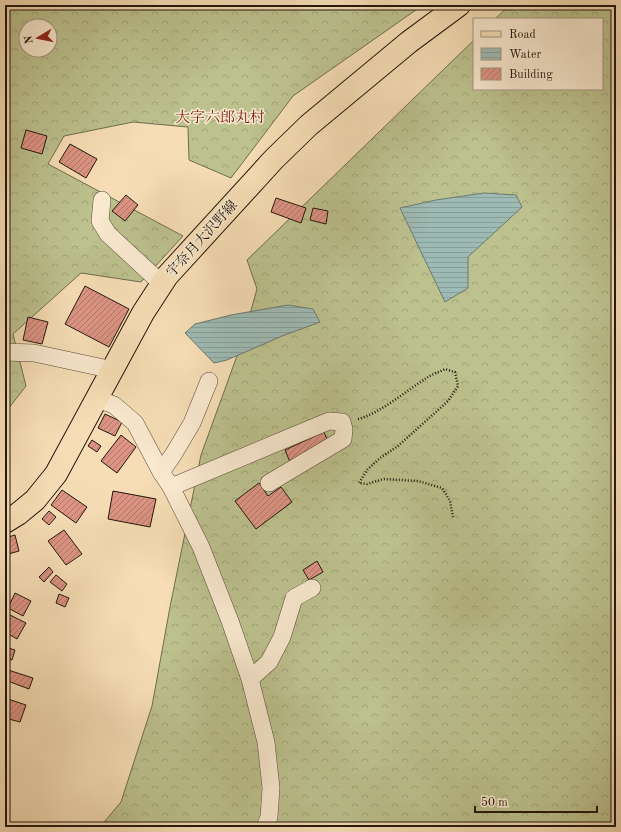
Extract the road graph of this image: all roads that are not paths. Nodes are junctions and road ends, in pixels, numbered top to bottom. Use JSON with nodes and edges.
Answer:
{"nodes":[{"id":1,"x":459,"y":5,"type":"edge"},
{"id":2,"x":102,"y":200,"type":"dead end"},
{"id":3,"x":162,"y":284,"type":"junction"},
{"id":4,"x":5,"y":352,"type":"edge"},
{"id":5,"x":113,"y":370,"type":"junction"},
{"id":6,"x":209,"y":381,"type":"dead end"},
{"id":7,"x":97,"y":399,"type":"junction"},
{"id":8,"x":161,"y":472,"type":"junction"},
{"id":9,"x":269,"y":483,"type":"dead end"},
{"id":10,"x":171,"y":487,"type":"junction"},
{"id":11,"x":5,"y":522,"type":"edge"},
{"id":12,"x":312,"y":588,"type":"dead end"},
{"id":13,"x":250,"y":679,"type":"junction"},
{"id":14,"x":265,"y":827,"type":"edge"}],
"edges":[{"from":1,"to":3,"type":"main road","name":"宇奈月大沢野線"},
{"from":2,"to":3,"type":"street"},
{"from":3,"to":5,"type":"main road","name":"宇奈月大沢野線"},
{"from":4,"to":5,"type":"street"},
{"from":5,"to":7,"type":"main road","name":"宇奈月大沢野線"},
{"from":6,"to":8,"type":"street"},
{"from":7,"to":8,"type":"street"},
{"from":7,"to":11,"type":"main road","name":"宇奈月大沢野線"},
{"from":8,"to":10,"type":"street"},
{"from":9,"to":10,"type":"street"},
{"from":10,"to":13,"type":"street"},
{"from":12,"to":13,"type":"street"},
{"from":13,"to":14,"type":"street"}]}
